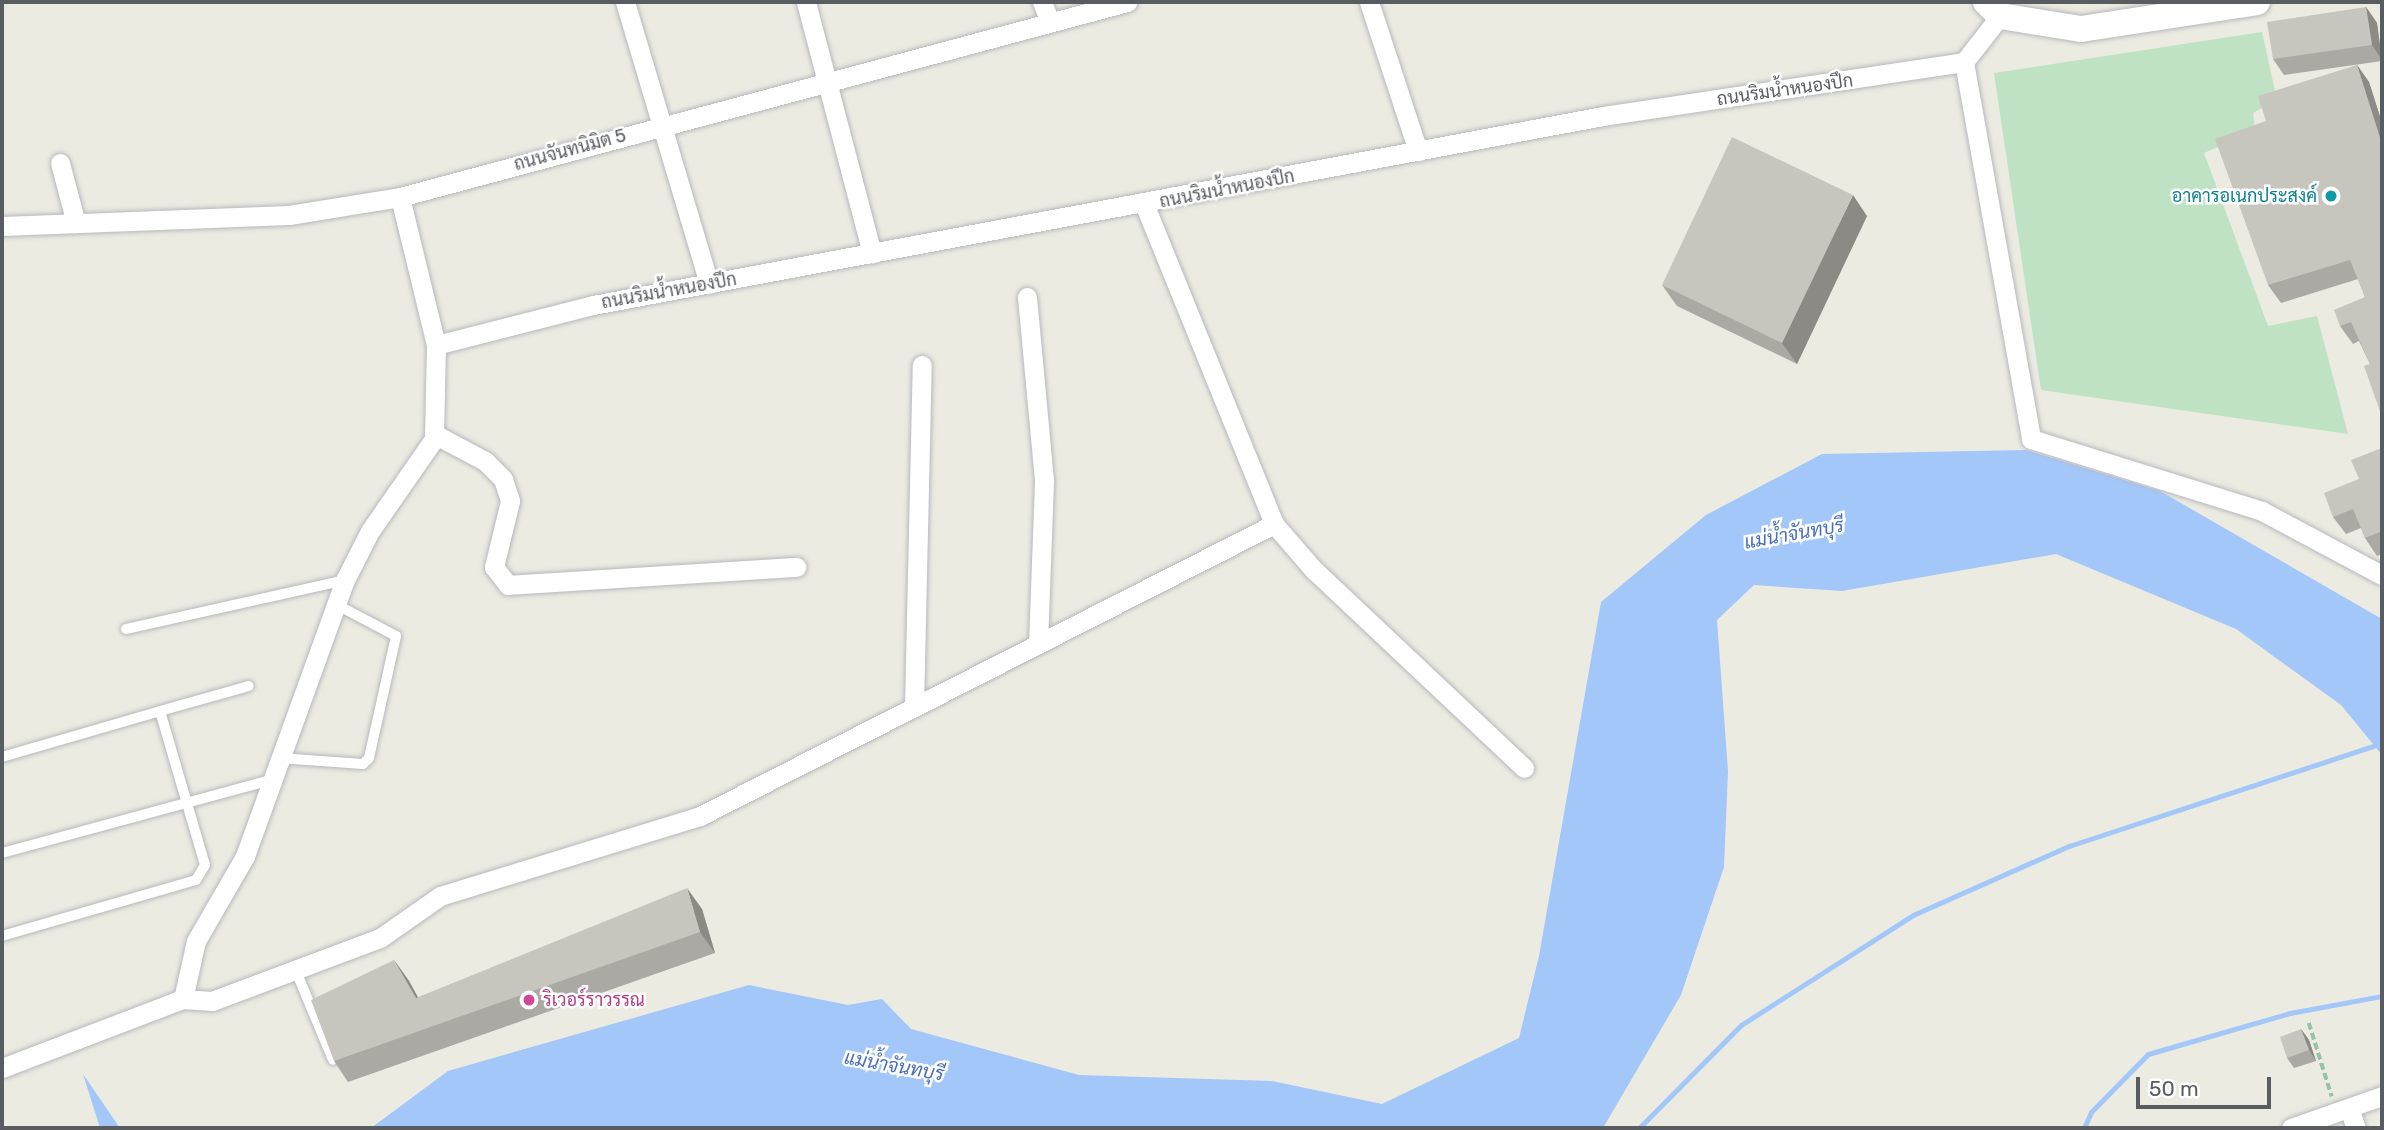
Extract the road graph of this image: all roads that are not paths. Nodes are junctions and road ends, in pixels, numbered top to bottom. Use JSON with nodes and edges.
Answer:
{"nodes":[{"id":1,"x":625,"y":2,"type":"edge"},
{"id":2,"x":807,"y":2,"type":"edge"},
{"id":3,"x":1042,"y":2,"type":"edge"},
{"id":4,"x":1128,"y":2,"type":"edge"},
{"id":5,"x":1369,"y":2,"type":"edge"},
{"id":6,"x":2256,"y":2,"type":"edge"},
{"id":7,"x":1993,"y":9,"type":"edge"},
{"id":8,"x":2160,"y":9,"type":"edge"},
{"id":9,"x":1050,"y":22,"type":"junction"},
{"id":10,"x":1964,"y":62,"type":"junction"},
{"id":11,"x":828,"y":80,"type":"junction"},
{"id":12,"x":661,"y":125,"type":"junction"},
{"id":13,"x":1418,"y":151,"type":"junction"},
{"id":14,"x":60,"y":163,"type":"dead end"},
{"id":15,"x":400,"y":197,"type":"junction"},
{"id":16,"x":1145,"y":206,"type":"junction"},
{"id":17,"x":76,"y":223,"type":"junction"},
{"id":18,"x":2,"y":226,"type":"edge"},
{"id":19,"x":872,"y":253,"type":"junction"},
{"id":20,"x":709,"y":284,"type":"junction"},
{"id":21,"x":1027,"y":298,"type":"dead end"},
{"id":22,"x":436,"y":345,"type":"junction"},
{"id":23,"x":922,"y":365,"type":"dead end"},
{"id":24,"x":434,"y":434,"type":"junction"},
{"id":25,"x":1275,"y":524,"type":"junction"},
{"id":26,"x":796,"y":567,"type":"dead end"},
{"id":27,"x":2382,"y":575,"type":"edge"},
{"id":28,"x":345,"y":580,"type":"junction"},
{"id":29,"x":339,"y":606,"type":"junction"},
{"id":30,"x":127,"y":629,"type":"dead end"},
{"id":31,"x":1038,"y":644,"type":"junction"},
{"id":32,"x":249,"y":686,"type":"dead end"},
{"id":33,"x":914,"y":707,"type":"junction"},
{"id":34,"x":160,"y":711,"type":"junction"},
{"id":35,"x":2,"y":757,"type":"edge"},
{"id":36,"x":278,"y":758,"type":"junction"},
{"id":37,"x":1524,"y":768,"type":"dead end"},
{"id":38,"x":271,"y":780,"type":"junction"},
{"id":39,"x":187,"y":803,"type":"junction"},
{"id":40,"x":2,"y":853,"type":"edge"},
{"id":41,"x":2,"y":936,"type":"edge"},
{"id":42,"x":296,"y":971,"type":"junction"},
{"id":43,"x":183,"y":999,"type":"junction"},
{"id":44,"x":333,"y":1060,"type":"edge"},
{"id":45,"x":2,"y":1068,"type":"edge"},
{"id":46,"x":2382,"y":1096,"type":"edge"},
{"id":47,"x":2343,"y":1110,"type":"junction"},
{"id":48,"x":2291,"y":1128,"type":"edge"},
{"id":49,"x":2356,"y":1128,"type":"edge"}],
"edges":[{"from":1,"to":12,"type":"street"},
{"from":2,"to":11,"type":"street"},
{"from":3,"to":9,"type":"street"},
{"from":4,"to":9,"type":"street","name":"ถนนจันทนิมิต 5"},
{"from":5,"to":13,"type":"street"},
{"from":6,"to":8,"type":"main road"},
{"from":7,"to":8,"type":"main road"},
{"from":7,"to":10,"type":"street"},
{"from":9,"to":11,"type":"street","name":"ถนนจันทนิมิต 5"},
{"from":10,"to":13,"type":"street","name":"ถนนริมน้ำหนองปึก"},
{"from":10,"to":27,"type":"street"},
{"from":11,"to":12,"type":"street","name":"ถนนจันทนิมิต 5"},
{"from":11,"to":19,"type":"street"},
{"from":12,"to":15,"type":"street","name":"ถนนจันทนิมิต 5"},
{"from":12,"to":20,"type":"street"},
{"from":13,"to":16,"type":"street","name":"ถนนริมน้ำหนองปึก"},
{"from":14,"to":17,"type":"street"},
{"from":15,"to":17,"type":"street","name":"ถนนจันทนิมิต 5"},
{"from":15,"to":22,"type":"street"},
{"from":16,"to":19,"type":"street","name":"ถนนริมน้ำหนองปึก"},
{"from":16,"to":25,"type":"street"},
{"from":17,"to":18,"type":"street","name":"ถนนจันทนิมิต 5"},
{"from":19,"to":20,"type":"street","name":"ถนนริมน้ำหนองปึก"},
{"from":20,"to":22,"type":"street","name":"ถนนริมน้ำหนองปึก"},
{"from":21,"to":31,"type":"street"},
{"from":22,"to":24,"type":"street"},
{"from":23,"to":33,"type":"street"},
{"from":24,"to":26,"type":"street"},
{"from":24,"to":28,"type":"street"},
{"from":25,"to":31,"type":"street"},
{"from":25,"to":37,"type":"street"},
{"from":28,"to":29,"type":"street"},
{"from":28,"to":30,"type":"lane"},
{"from":29,"to":36,"type":"street"},
{"from":29,"to":36,"type":"lane"},
{"from":31,"to":33,"type":"street"},
{"from":32,"to":34,"type":"lane"},
{"from":33,"to":42,"type":"street"},
{"from":34,"to":35,"type":"lane"},
{"from":34,"to":39,"type":"lane"},
{"from":36,"to":38,"type":"street"},
{"from":38,"to":39,"type":"lane"},
{"from":38,"to":43,"type":"street"},
{"from":39,"to":40,"type":"lane"},
{"from":39,"to":41,"type":"lane"},
{"from":42,"to":43,"type":"street"},
{"from":42,"to":44,"type":"lane"},
{"from":43,"to":45,"type":"street"},
{"from":46,"to":47,"type":"street"},
{"from":47,"to":48,"type":"street"},
{"from":47,"to":49,"type":"street"}]}
